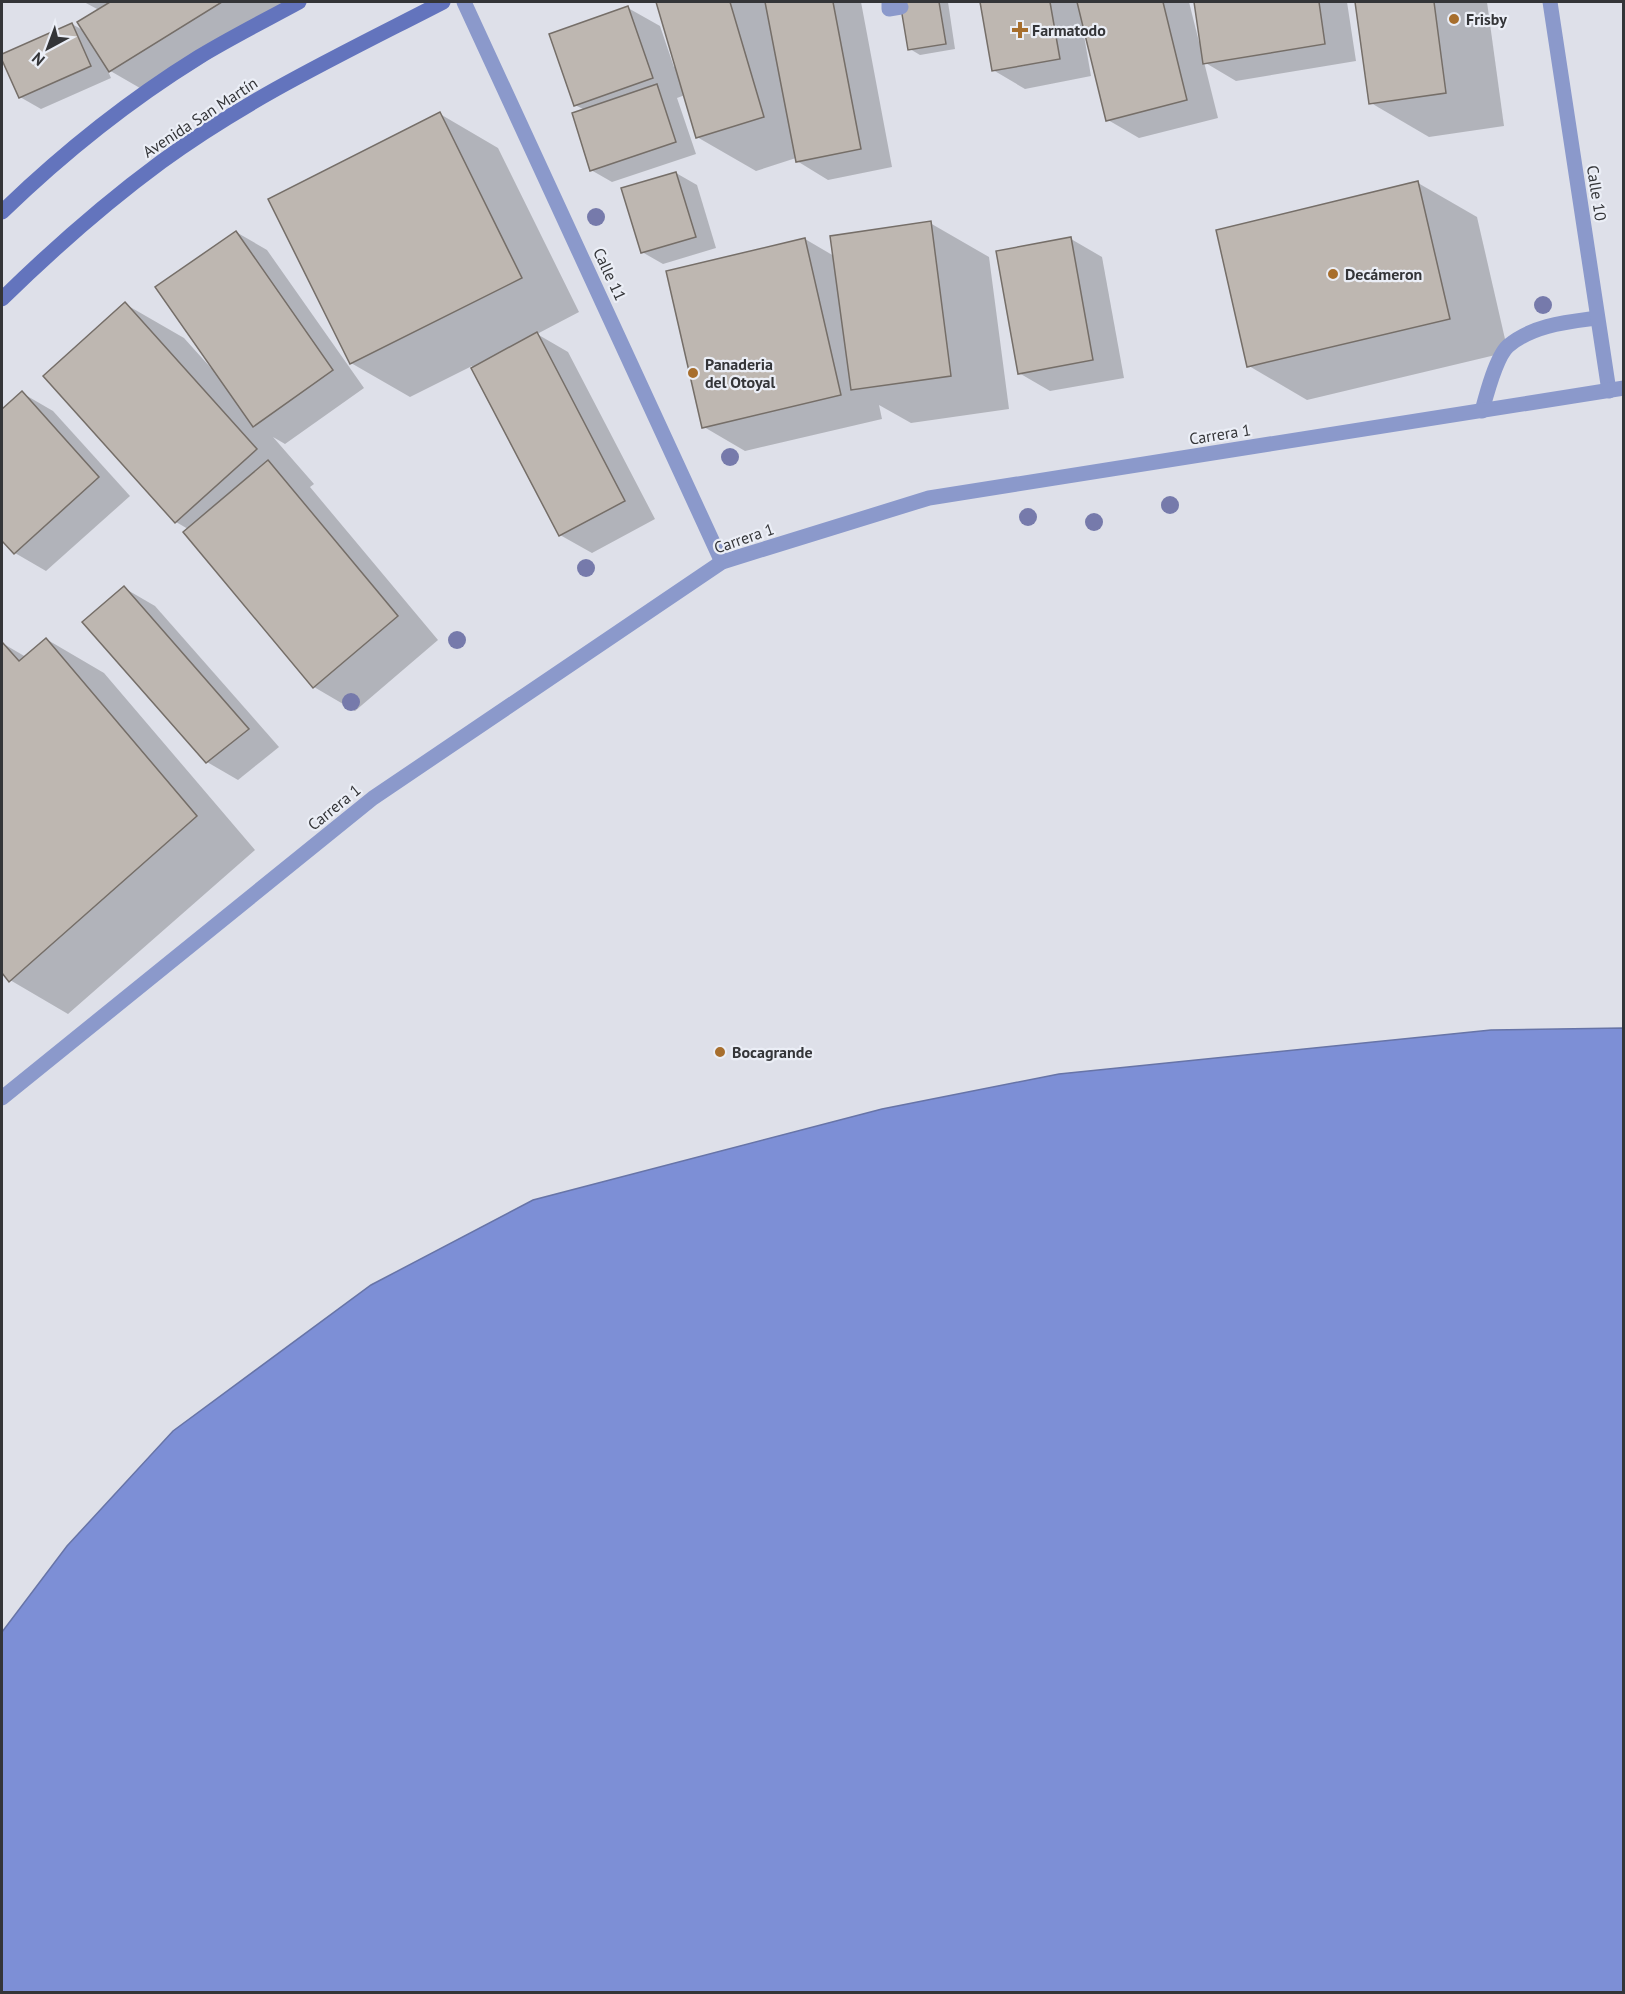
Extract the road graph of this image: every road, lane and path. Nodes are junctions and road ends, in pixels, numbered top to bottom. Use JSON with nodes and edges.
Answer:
{"nodes":[{"id":1,"x":299,"y":2,"type":"edge"},
{"id":2,"x":443,"y":2,"type":"edge"},
{"id":3,"x":464,"y":2,"type":"edge"},
{"id":4,"x":1550,"y":2,"type":"edge"},
{"id":5,"x":2,"y":212,"type":"edge"},
{"id":6,"x":2,"y":299,"type":"edge"},
{"id":7,"x":1597,"y":318,"type":"junction"},
{"id":8,"x":1616,"y":389,"type":"edge"},
{"id":9,"x":1482,"y":411,"type":"junction"},
{"id":10,"x":722,"y":562,"type":"junction"},
{"id":11,"x":3,"y":1095,"type":"edge"}],
"edges":[{"from":1,"to":5,"type":"main road"},
{"from":2,"to":6,"type":"main road","name":"Avenida San Martín"},
{"from":3,"to":10,"type":"street","name":"Calle 11"},
{"from":4,"to":7,"type":"street","name":"Calle 10"},
{"from":7,"to":8,"type":"street","name":"Calle 10"},
{"from":7,"to":9,"type":"street"},
{"from":8,"to":9,"type":"street","name":"Carrera 1"},
{"from":9,"to":10,"type":"street","name":"Carrera 1"},
{"from":10,"to":11,"type":"street","name":"Carrera 1"}]}
